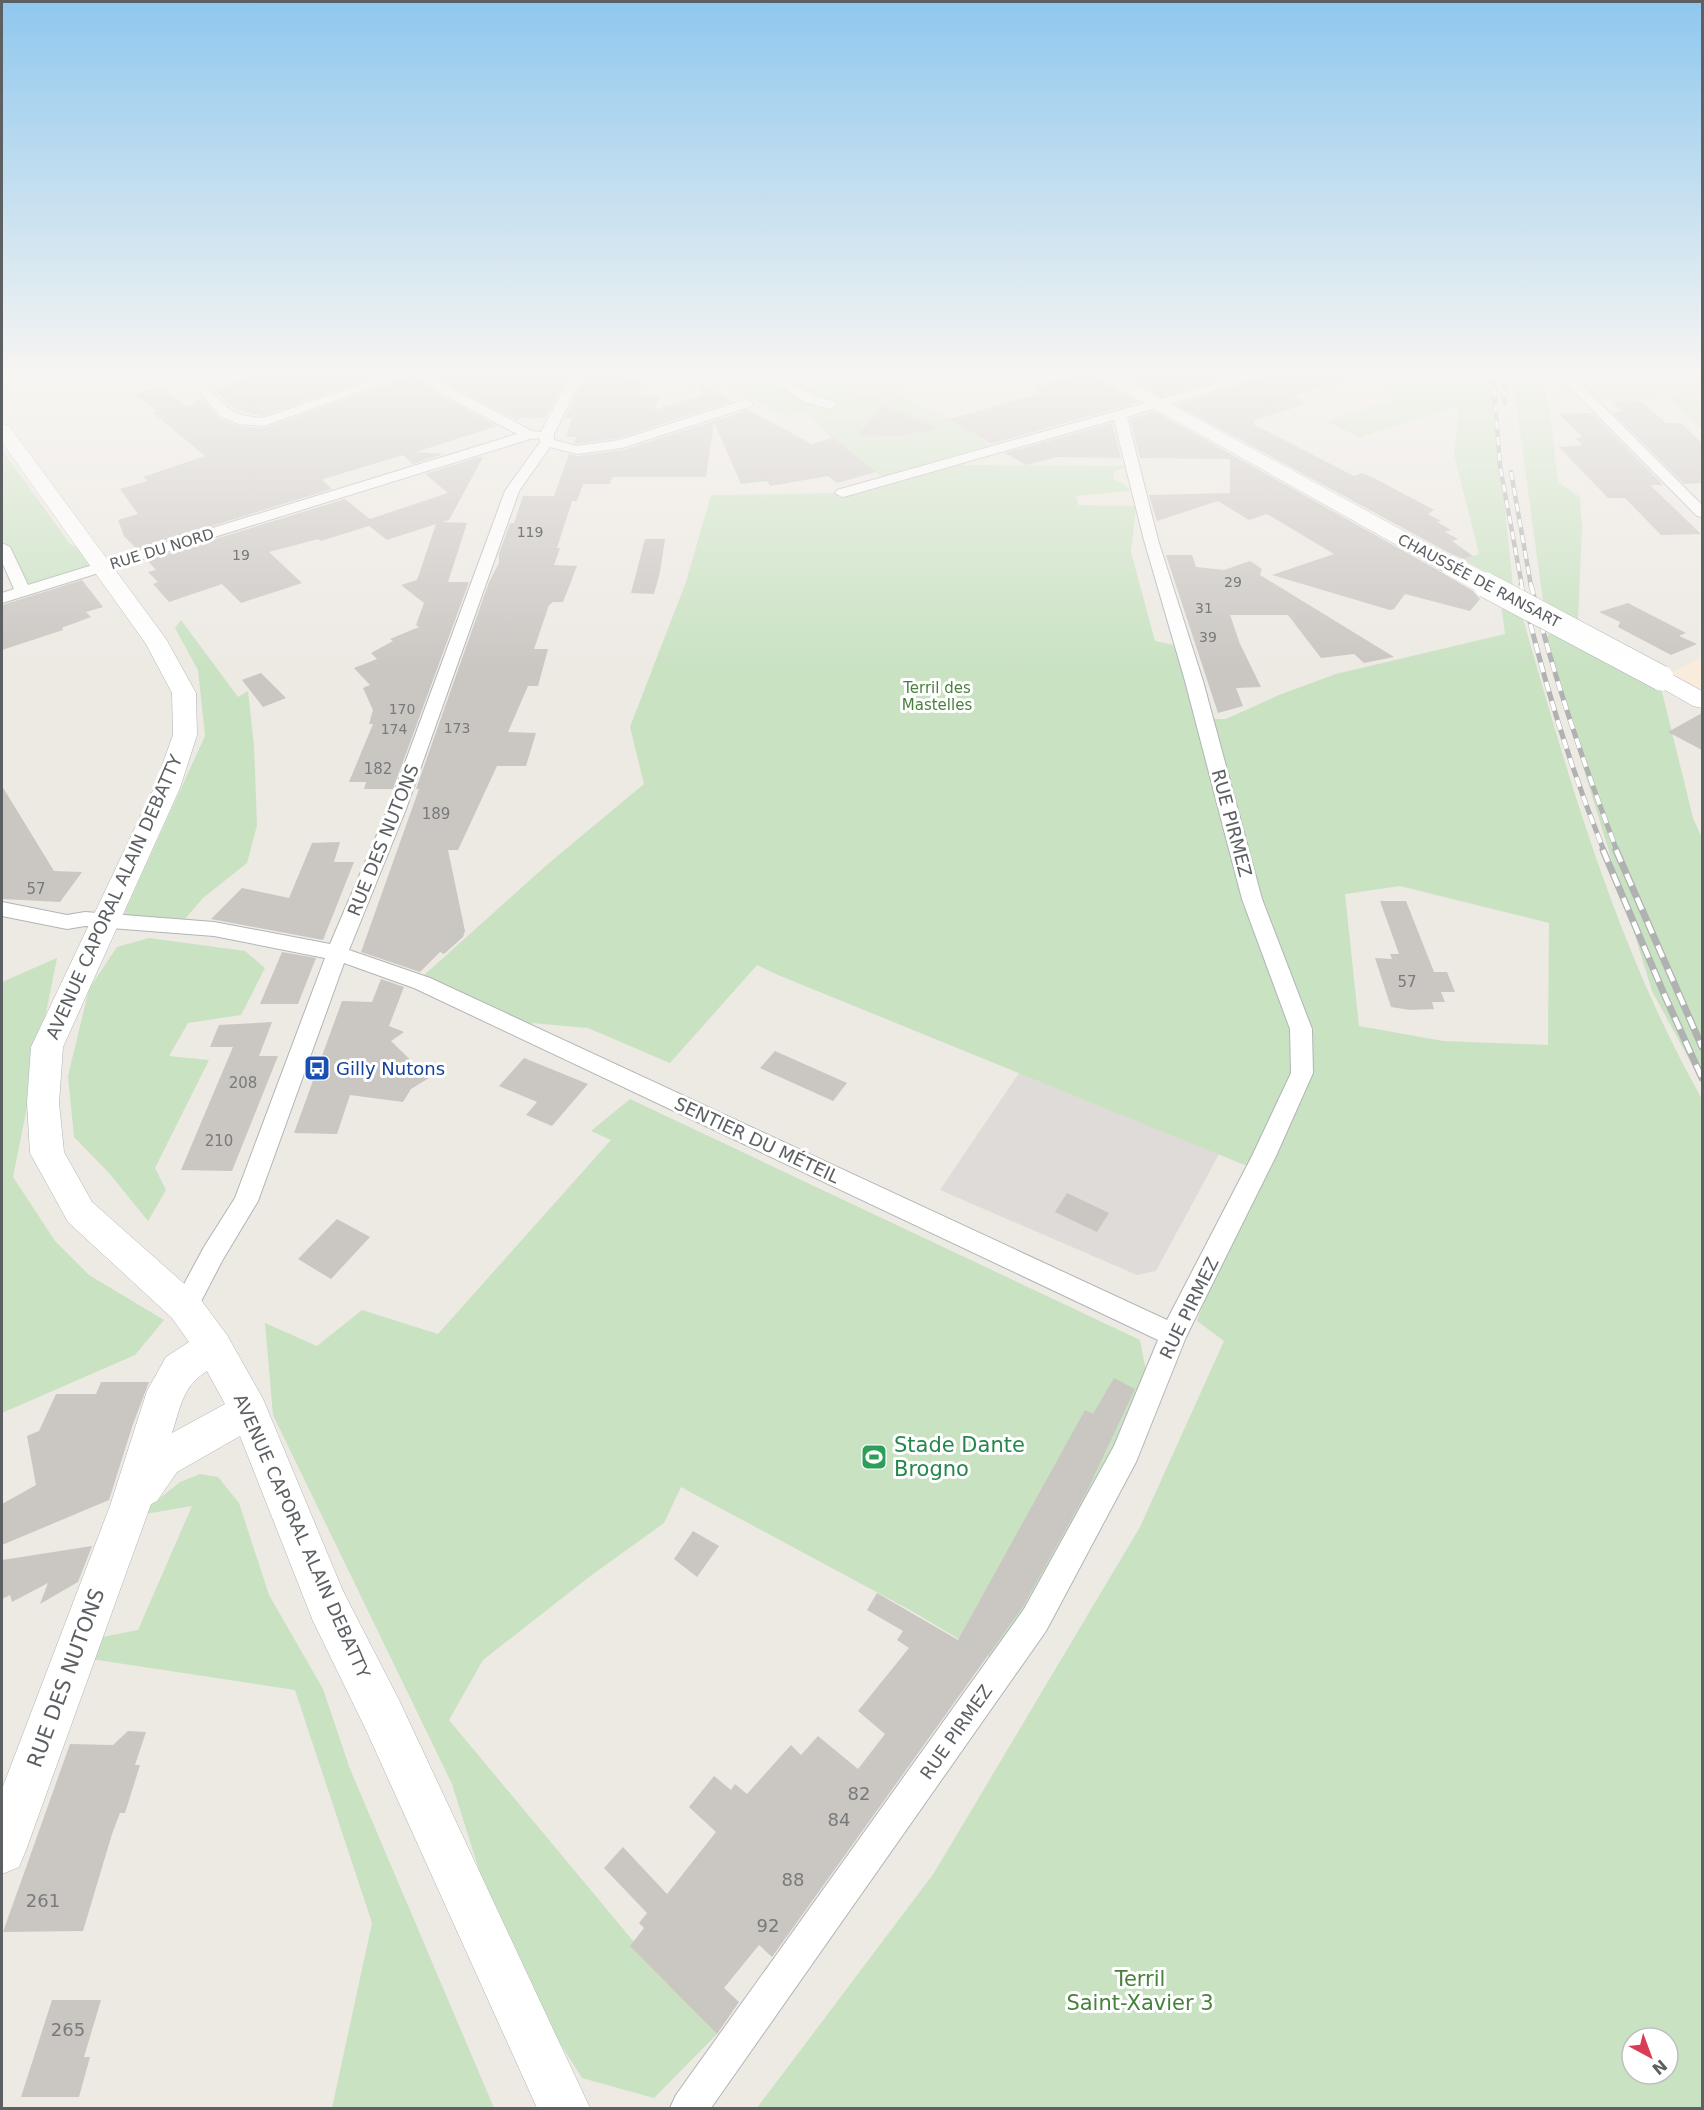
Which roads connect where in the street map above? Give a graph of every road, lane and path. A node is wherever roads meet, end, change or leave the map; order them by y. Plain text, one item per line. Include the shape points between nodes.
1 (33, 471) edge
2 (425, 471) edge
3 (522, 471) edge
4 (917, 471) edge
5 (1134, 471) edge
6 (1279, 471) edge
7 (1660, 471) edge
8 (842, 493) dead end
9 (1702, 513) edge
10 (2, 547) edge
11 (104, 567) junction
12 (23, 592) junction
13 (2, 598) edge
14 (1702, 701) edge
15 (2, 909) edge
16 (105, 921) junction
17 (338, 953) junction
18 (185, 1307) junction
19 (1173, 1335) junction
20 (214, 1347) junction
21 (249, 1411) junction
22 (130, 1506) junction
23 (2, 1850) edge
24 (564, 2109) edge
25 (689, 2109) edge

1 - 11 main road, AVENUE CAPORAL ALAIN DEBATTY
2 - 11 street, RUE DU NORD
3 - 17 street, RUE DES NUTONS via 512,491 397,809
4 - 8 street
5 - 19 street, RUE PIRMEZ via 1252,899 1301,1029 1302,1073
6 - 14 main road, CHAUSSÉE DE RANSART, bridge
7 - 9 street
10 - 12 street
11 - 12 street, RUE DU NORD
11 - 16 main road, AVENUE CAPORAL ALAIN DEBATTY via 158,644 184,693 185,735 167,788
12 - 13 street, RUE DU NORD
15 - 16 street, SENTIER DU MÉTEIL via 67,922
16 - 17 street, SENTIER DU MÉTEIL via 214,929
16 - 18 main road, AVENUE CAPORAL ALAIN DEBATTY via 47,1047 43,1103 47,1154 80,1212
17 - 18 street, RUE DES NUTONS via 246,1201
17 - 19 street, SENTIER DU MÉTEIL via 422,983
18 - 20 main road, AVENUE CAPORAL ALAIN DEBATTY
19 - 25 street, RUE PIRMEZ via 1126,1453 1035,1620
20 - 21 main road, AVENUE CAPORAL ALAIN DEBATTY
20 - 22 main road, RUE DES NUTONS via 179,1369 166,1391
21 - 22 main road, RUE DES NUTONS via 163,1459
21 - 24 main road, AVENUE CAPORAL ALAIN DEBATTY via 328,1606 383,1716
22 - 23 main road, RUE DES NUTONS

